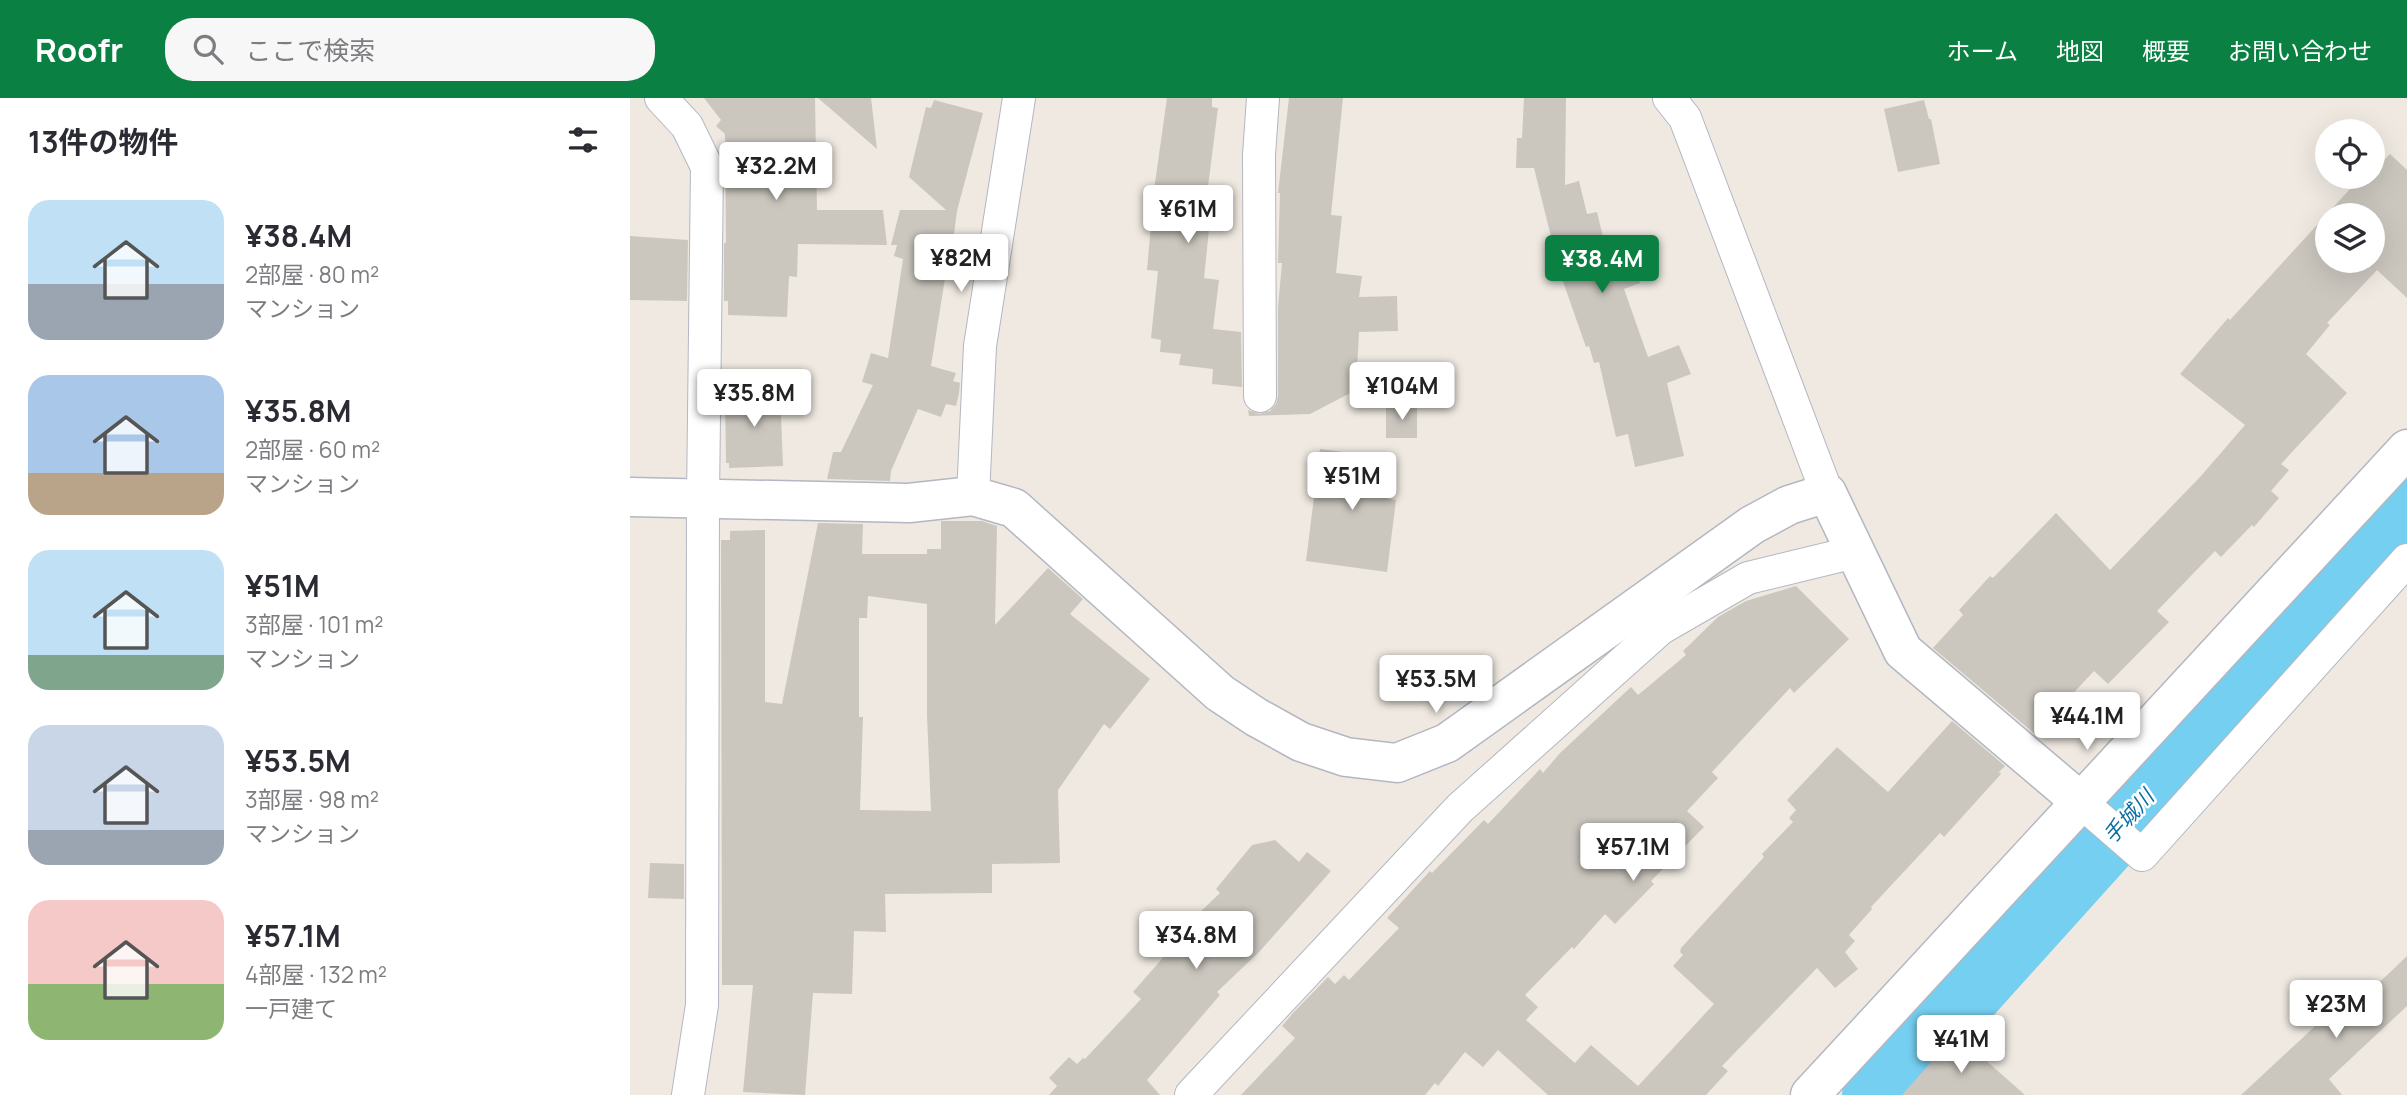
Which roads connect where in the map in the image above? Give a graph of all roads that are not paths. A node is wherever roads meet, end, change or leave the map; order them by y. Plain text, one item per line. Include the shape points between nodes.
1 (661, 98) edge
2 (1019, 98) edge
3 (1263, 98) edge
4 (1669, 98) edge
5 (1260, 396) dead end
6 (2407, 449) edge
7 (1827, 493) junction
8 (973, 496) junction
9 (630, 497) edge
10 (703, 498) junction
11 (1855, 552) junction
12 (2407, 560) edge
13 (2081, 802) junction
14 (688, 1095) edge
15 (1191, 1095) edge
16 (1810, 1095) edge

1 - 10 street via 687,126 708,167
2 - 8 street via 980,346
3 - 5 street
4 - 7 street via 1685,118
6 - 13 street
7 - 8 street via 1752,525 1447,743 1397,763 1324,750 1256,717 1220,693 1014,509
7 - 11 street
8 - 10 street via 909,503
9 - 10 street
10 - 14 street via 702,1005
11 - 13 street via 1903,652
11 - 15 street via 1748,578 1660,629 1460,808
12 - 13 street via 2142,855
13 - 16 street

